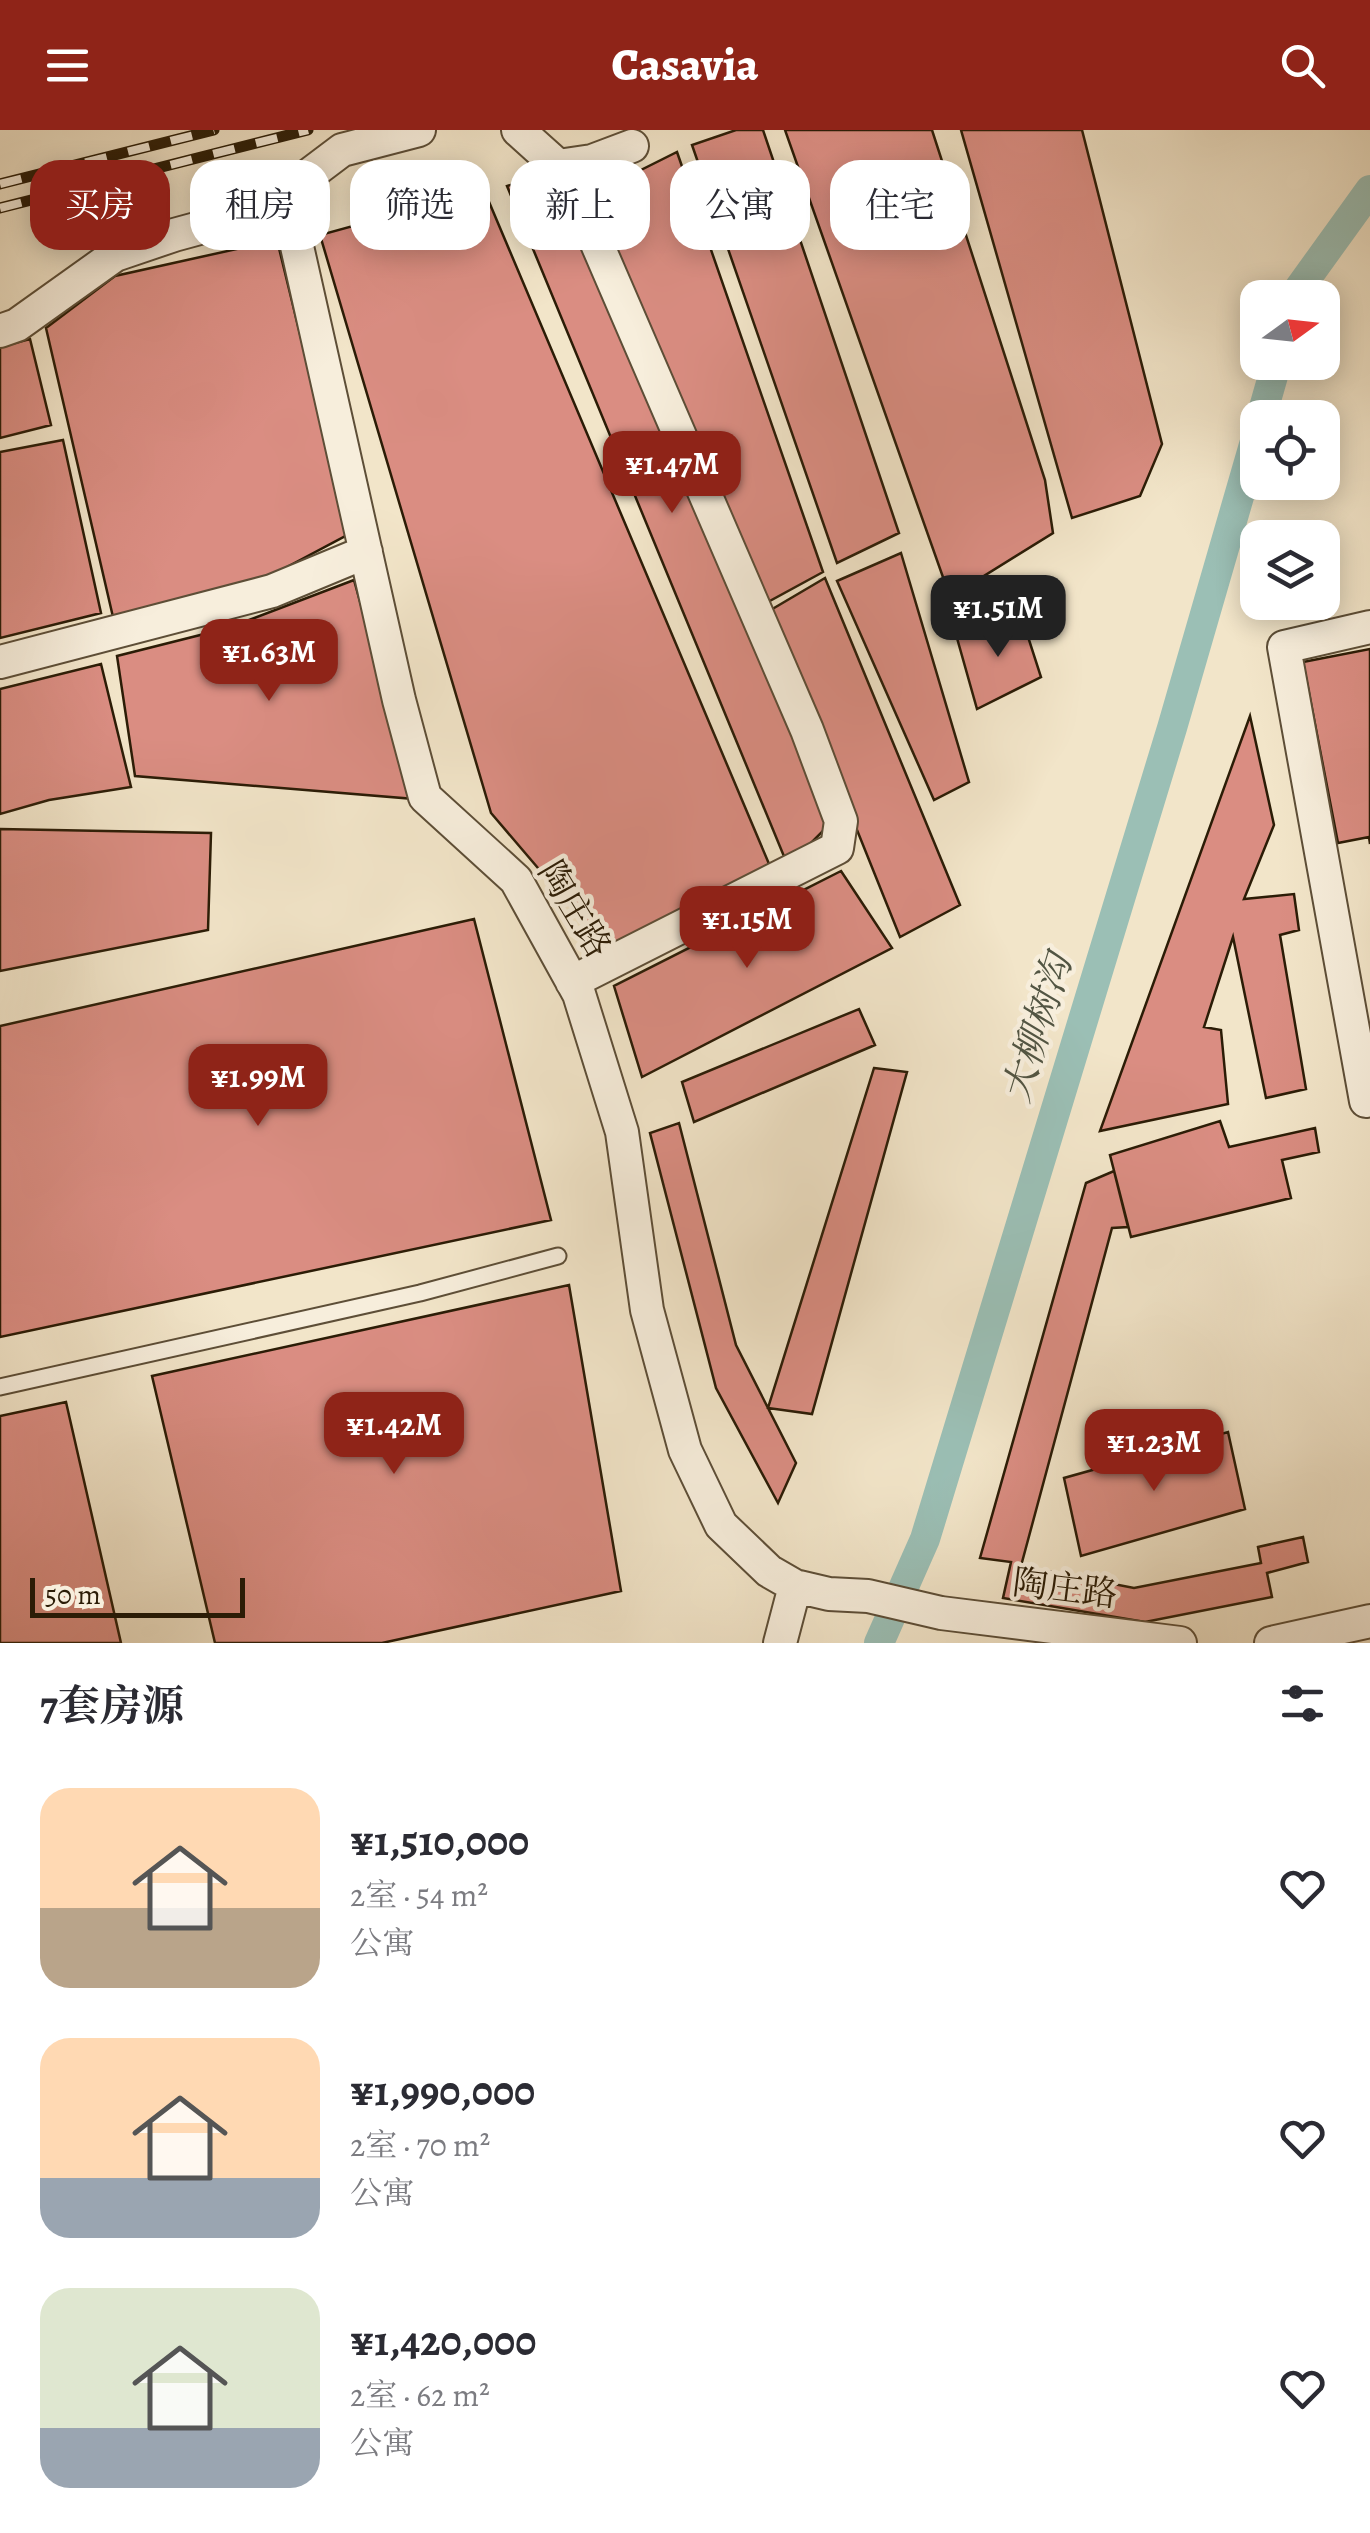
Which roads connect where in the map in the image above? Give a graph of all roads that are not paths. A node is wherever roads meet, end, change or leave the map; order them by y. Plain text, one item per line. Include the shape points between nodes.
1 (418, 130) edge
2 (518, 130) edge
3 (632, 146) dead end
4 (330, 160) edge
5 (551, 160) edge
6 (597, 160) edge
7 (190, 229) edge
8 (298, 250) edge
9 (600, 250) edge
10 (0, 331) edge
11 (366, 552) junction
12 (1366, 620) edge
13 (0, 662) edge
14 (572, 982) junction
15 (1370, 1100) edge
16 (558, 1256) dead end
17 (0, 1386) edge
18 (796, 1586) junction
19 (1370, 1621) edge
20 (780, 1643) edge
21 (1180, 1643) edge
22 (1271, 1643) edge

1 - 4 street via 342,150
2 - 5 street
3 - 6 street
7 - 10 street via 115,255
8 - 11 street, 陶庄路
9 - 14 street via 842,821 837,848
11 - 13 street via 272,591
11 - 14 street, 陶庄路 via 425,797 516,880
12 - 15 street via 1284,647
14 - 18 street, 陶庄路 via 622,1132 647,1310 685,1450 721,1525 769,1571
16 - 17 lane
18 - 20 street
18 - 21 street, 陶庄路 via 941,1613
19 - 22 street

